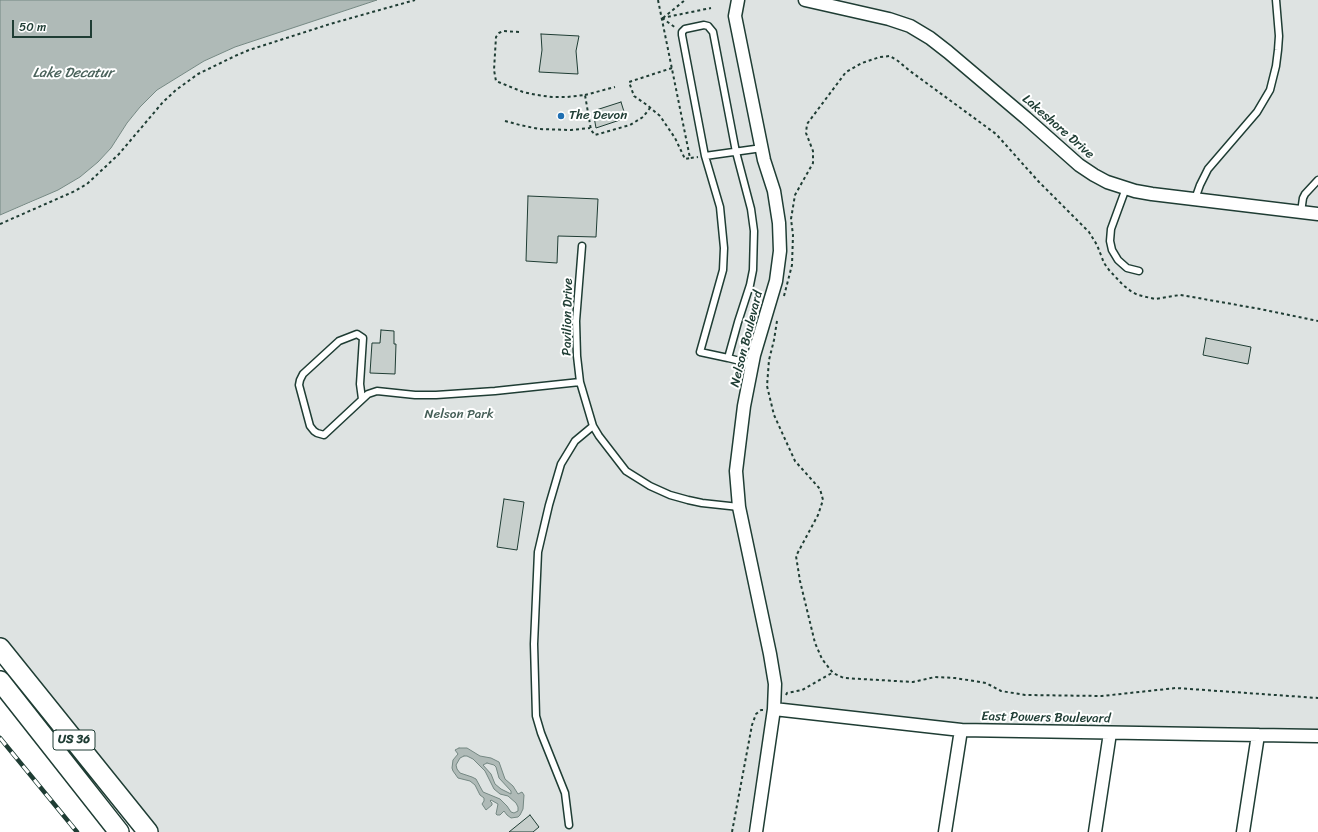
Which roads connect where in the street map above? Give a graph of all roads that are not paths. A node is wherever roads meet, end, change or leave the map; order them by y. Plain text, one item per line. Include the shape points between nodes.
1 (738, 0) edge
2 (805, 0) edge
3 (1276, 0) edge
4 (762, 148) junction
5 (736, 152) junction
6 (705, 156) junction
7 (1318, 180) edge
8 (1126, 188) junction
9 (1195, 199) junction
10 (1301, 212) junction
11 (1318, 214) edge
12 (582, 246) dead end
13 (1139, 271) dead end
14 (728, 358) junction
15 (752, 364) junction
16 (580, 382) junction
17 (362, 399) junction
18 (593, 426) junction
19 (739, 507) junction
20 (0, 648) edge
21 (0, 681) edge
22 (774, 709) junction
23 (961, 730) junction
24 (1110, 733) junction
25 (1258, 735) junction
26 (1318, 736) edge
27 (569, 825) dead end
28 (119, 832) edge
29 (148, 832) edge
30 (756, 832) edge
31 (945, 832) edge
32 (1095, 832) edge
33 (1243, 832) edge

1 - 4 street, Nelson Boulevard via 735,16
2 - 8 street, Lakeshore Drive via 910,26 960,61 1079,165 1107,182
3 - 9 lane via 1279,36 1270,90 1257,112 1208,169
4 - 5 lane
4 - 15 street, Nelson Boulevard via 774,191 780,251 776,282
5 - 6 lane
5 - 6 lane via 713,32 704,25 685,29 682,38
5 - 14 lane via 751,209 754,253 750,284
6 - 14 lane via 720,207 724,248 723,270 700,352
7 - 10 lane via 1305,194
8 - 9 street, Lakeshore Drive
8 - 13 lane via 1110,241 1118,260 1127,268
9 - 10 street, Lakeshore Drive
10 - 11 street, Lakeshore Drive
12 - 16 lane, Pavilion Drive via 576,335
14 - 15 lane
15 - 19 street, Nelson Boulevard via 736,471
16 - 17 lane via 436,395 377,392
16 - 18 lane, Pavilion Drive
17 - 17 lane via 360,384 363,338 357,334 339,341 303,374 299,385 310,426 314,431 324,435
18 - 19 lane, Pavilion Drive via 626,471 640,480 670,495 688,500
18 - 27 lane via 575,441 561,464 548,505 538,552 534,644 536,716 565,793
19 - 22 street, Nelson Boulevard via 773,670
20 - 29 main road, US 36
21 - 28 main road, US 36
22 - 23 street, East Powers Boulevard
22 - 30 street, Nelson Boulevard
23 - 24 street, East Powers Boulevard
23 - 31 street
24 - 25 street, East Powers Boulevard
24 - 32 street
25 - 26 street, East Powers Boulevard
25 - 33 street

